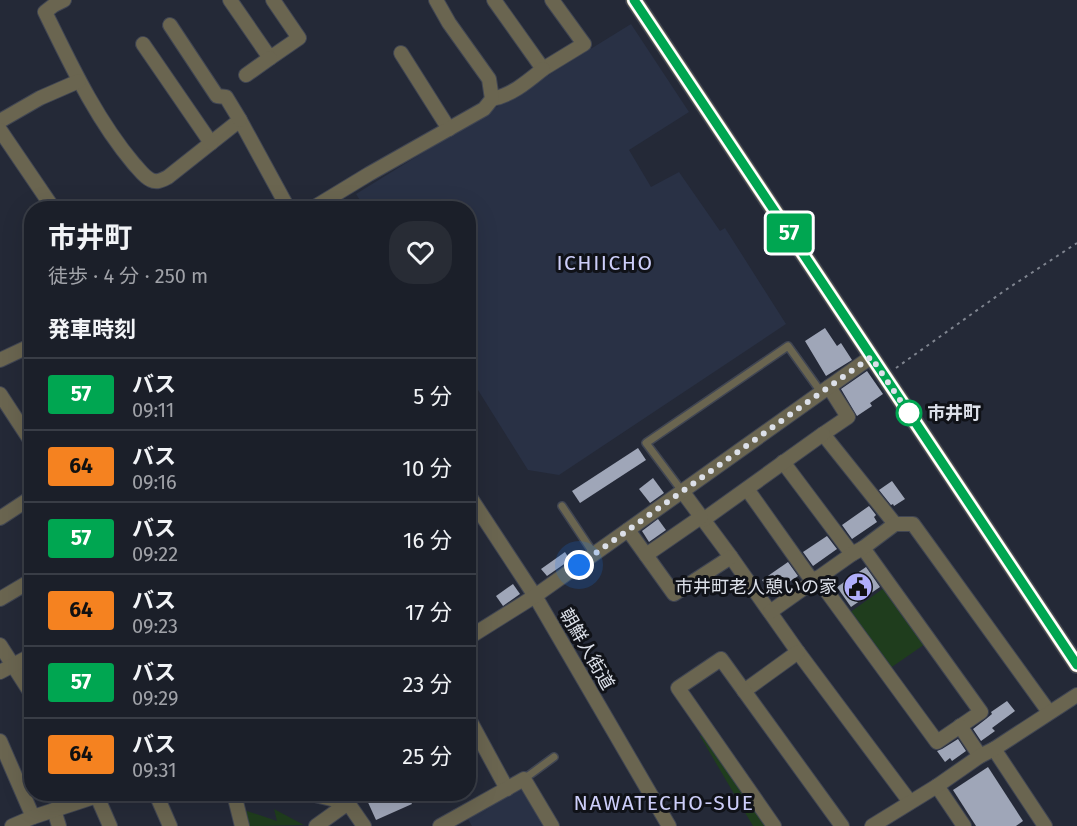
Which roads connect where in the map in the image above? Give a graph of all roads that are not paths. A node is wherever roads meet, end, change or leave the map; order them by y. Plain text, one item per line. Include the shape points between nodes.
1 (64, 0) edge
2 (230, 0) edge
3 (273, 0) edge
4 (436, 0) edge
5 (494, 0) edge
6 (552, 0) edge
7 (634, 0) edge
8 (170, 25) dead end
9 (143, 44) dead end
10 (401, 53) dead end
11 (270, 58) junction
12 (543, 69) junction
13 (246, 75) dead end
14 (79, 81) junction
15 (492, 99) junction
16 (240, 120) junction
17 (0, 121) edge
18 (449, 129) junction
19 (0, 130) edge
20 (211, 143) junction
21 (48, 201) edge
22 (284, 201) edge
23 (325, 201) edge
24 (24, 349) edge
25 (871, 357) junction
26 (0, 360) edge
27 (825, 389) junction
28 (0, 394) edge
29 (24, 431) edge
30 (823, 434) junction
31 (783, 462) junction
32 (747, 489) junction
33 (682, 491) junction
34 (24, 502) edge
35 (476, 506) edge
36 (562, 506) dead end
37 (0, 518) edge
38 (702, 518) junction
39 (895, 524) junction
40 (628, 530) junction
41 (858, 551) junction
42 (594, 554) junction
43 (646, 555) junction
44 (731, 556) junction
45 (815, 580) junction
46 (24, 585) edge
47 (535, 596) junction
48 (0, 599) edge
49 (770, 612) junction
50 (476, 633) edge
51 (0, 645) edge
52 (798, 652) junction
53 (24, 659) edge
54 (1077, 665) edge
55 (6, 669) edge
56 (24, 687) edge
57 (744, 691) junction
58 (1077, 694) edge
59 (1049, 712) junction
60 (960, 726) junction
61 (476, 732) edge
62 (0, 741) edge
63 (994, 749) junction
64 (980, 756) junction
65 (554, 757) dead end
66 (524, 779) junction
67 (937, 786) junction
68 (507, 789) junction
69 (24, 796) edge
70 (26, 801) edge
71 (79, 801) edge
72 (101, 801) edge
73 (159, 801) edge
74 (236, 801) edge
75 (343, 801) edge
76 (348, 801) edge
77 (910, 802) junction
78 (54, 810) junction
79 (33, 817) junction
80 (12, 826) edge
81 (59, 826) edge
82 (110, 826) edge
83 (170, 826) edge
84 (242, 826) edge
85 (316, 826) edge
86 (364, 826) edge
87 (440, 826) edge
88 (552, 826) edge
89 (669, 826) edge
90 (774, 826) edge
91 (842, 826) edge
92 (872, 826) edge
93 (964, 826) edge
94 (1045, 826) edge

1 - 14 street via 45,12
2 - 11 street
3 - 11 street via 299,38
4 - 15 street via 489,79
5 - 12 street
6 - 12 street via 584,44
7 - 25 main road
8 - 16 street via 217,96 226,97
9 - 20 street
10 - 18 street
11 - 13 street
12 - 15 street via 504,97
14 - 17 street
14 - 20 street via 122,149 152,181 168,177
15 - 18 street via 484,109
16 - 20 street
16 - 22 street
18 - 23 street
19 - 21 street
24 - 26 street
25 - 27 street
25 - 54 main road
27 - 30 street via 848,417
27 - 33 street
27 - 33 lane via 788,346 646,443
28 - 29 street
30 - 31 street
30 - 39 street
31 - 32 street
31 - 41 street
32 - 38 street
32 - 45 street
33 - 38 street
33 - 40 street
34 - 37 street
35 - 47 street, 朝鮮人街道
36 - 42 lane
38 - 43 street
38 - 44 street
39 - 41 street
39 - 59 street via 913,524
40 - 42 street
40 - 43 street
41 - 45 street
41 - 60 street via 981,712
42 - 47 street
43 - 44 street via 674,594
44 - 49 street
45 - 49 street
45 - 60 street via 937,742
46 - 48 street
47 - 50 street
47 - 89 street, 朝鮮人街道
49 - 52 street
51 - 55 street
52 - 57 street
52 - 77 street
53 - 55 street
55 - 56 street
57 - 90 street via 721,659 678,688
57 - 91 street
58 - 59 street
59 - 63 street
60 - 64 street
61 - 68 street
62 - 69 street
63 - 64 street
63 - 94 street
64 - 67 street
65 - 66 lane
66 - 68 street
66 - 88 street
67 - 77 street
67 - 93 street
68 - 87 street
70 - 79 street
71 - 78 street
72 - 82 street
73 - 83 street
74 - 84 street
75 - 85 street
76 - 86 street
77 - 92 street
78 - 79 street
78 - 81 street
79 - 80 street

